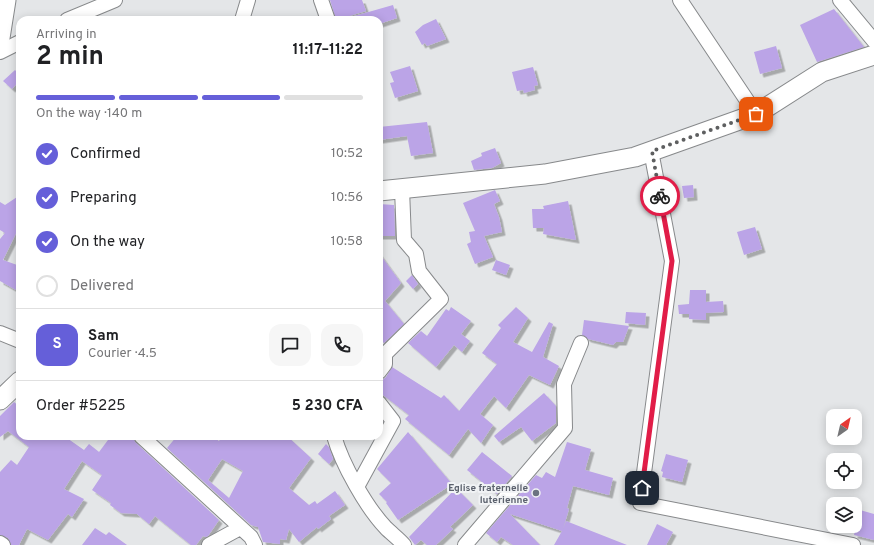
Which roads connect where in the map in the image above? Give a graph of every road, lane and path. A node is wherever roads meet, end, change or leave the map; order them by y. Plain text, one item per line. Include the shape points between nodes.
1 (6, 0) edge
2 (114, 0) edge
3 (248, 0) edge
4 (321, 0) edge
5 (680, 0) edge
6 (840, 0) edge
7 (76, 16) edge
8 (243, 16) edge
9 (327, 16) edge
10 (0, 38) edge
11 (874, 41) edge
12 (16, 44) edge
13 (0, 52) edge
14 (874, 56) edge
15 (756, 114) junction
16 (652, 151) junction
17 (402, 189) junction
18 (383, 191) edge
19 (0, 333) edge
20 (16, 339) edge
21 (581, 343) dead end
22 (383, 367) edge
23 (16, 385) edge
24 (0, 400) edge
25 (383, 408) edge
26 (383, 439) edge
27 (145, 440) edge
28 (335, 440) edge
29 (383, 440) edge
30 (357, 487) junction
31 (240, 528) junction
32 (0, 543) edge
33 (3, 545) edge
34 (209, 545) edge
35 (255, 545) edge
36 (404, 545) edge
37 (465, 545) edge
38 (852, 545) edge

1 - 10 street
2 - 7 street
3 - 8 street
4 - 9 street
5 - 15 street
6 - 11 street
12 - 13 street
14 - 15 street via 822,72
15 - 16 street
16 - 17 street via 635,157 545,174
16 - 38 street via 672,261 640,503
17 - 18 street
17 - 22 street via 404,240 416,254 419,271 442,299 385,354
19 - 20 street
21 - 37 street via 564,384 565,428
23 - 24 street
25 - 26 street via 393,421
27 - 31 street
28 - 30 street
29 - 30 street
30 - 36 street via 386,528
31 - 34 street
31 - 35 street via 251,537
32 - 33 street

